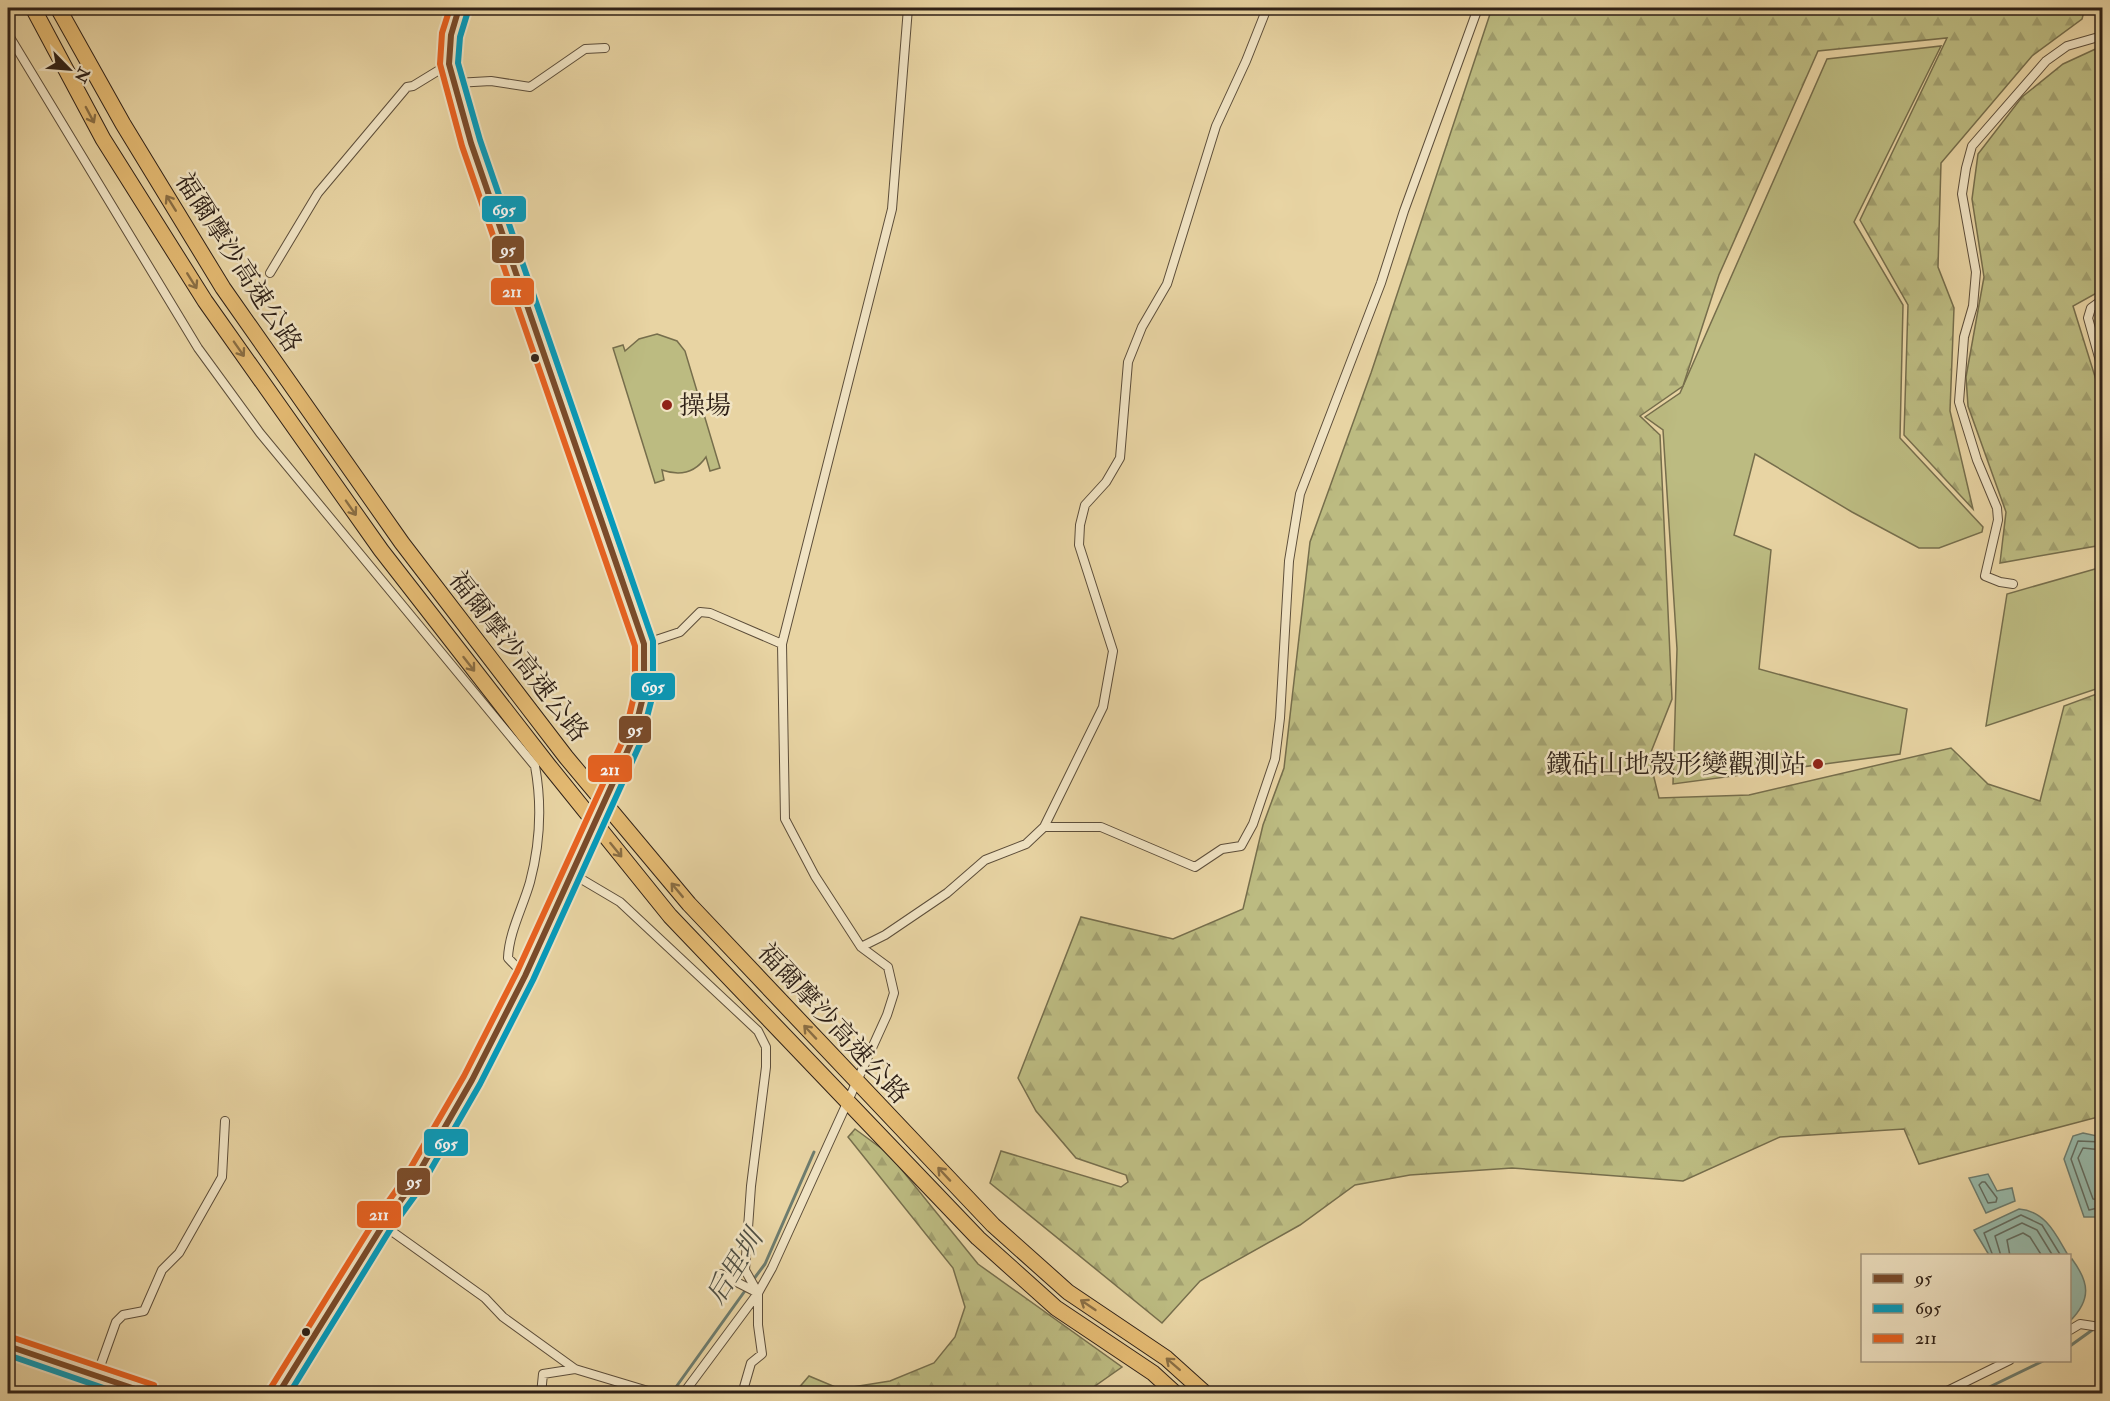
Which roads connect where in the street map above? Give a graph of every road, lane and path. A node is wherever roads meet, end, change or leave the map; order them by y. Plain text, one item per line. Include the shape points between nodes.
1 (33, 8) edge
2 (58, 8) edge
3 (459, 8) edge
4 (908, 8) edge
5 (1267, 8) edge
6 (1478, 8) edge
7 (8, 34) edge
8 (2103, 36) edge
9 (605, 48) dead end
10 (449, 64) junction
11 (456, 83) junction
12 (270, 273) dead end
13 (2103, 300) edge
14 (2103, 368) edge
15 (2013, 584) dead end
16 (644, 644) junction
17 (782, 644) junction
18 (1044, 827) junction
19 (571, 873) junction
20 (861, 948) junction
21 (525, 976) junction
22 (225, 1121) dead end
23 (383, 1225) junction
24 (721, 1274) dead end
25 (758, 1293) junction
26 (2071, 1329) edge
27 (2103, 1330) edge
28 (8, 1346) edge
29 (2006, 1362) edge
30 (575, 1369) junction
31 (98, 1375) junction
32 (151, 1394) edge
33 (278, 1394) edge
34 (541, 1394) edge
35 (658, 1394) edge
36 (682, 1394) edge
37 (742, 1394) edge
38 (1176, 1394) edge
39 (1206, 1394) edge
40 (1941, 1394) edge

1 -> 38 highway, 福爾摩沙高速公路 via 103,139 205,301 381,550 663,908 978,1238 1056,1308 1153,1373
39 -> 2 highway, 福爾摩沙高速公路 via 1166,1358 1068,1292 993,1226 689,904 574,766 402,543 223,288
3 - 10 street via 451,35
4 - 17 street via 892,209
5 - 18 street via 1216,126 1167,284 1142,327 1128,363 1120,458 1106,482 1085,505 1079,545 1111,639 1111,670 1102,706
6 - 18 street via 1381,283 1300,495 1288,561 1275,759 1241,846 1222,849 1195,867 1101,827
7 - 21 street via 198,348 260,433 535,766 539,788 538,840 530,883 508,945 508,958
8 - 15 street via 2067,46 2046,61 1972,146 1966,168 1962,194 1976,272 1973,306 1963,345 1959,402 1997,508 1998,520 1985,576
9 - 11 street via 585,49 531,87 491,81
10 - 11 street
10 - 12 street via 406,87 318,193
11 - 16 street via 471,143
13 - 14 street via 2091,308 2088,318
16 - 17 street via 680,632 700,612
16 - 19 street, bridge via 647,687 643,714
17 - 20 street via 785,819 815,876
18 - 20 street via 1026,844 985,860 947,892
19 - 21 street
19 - 25 street via 620,902 758,1031 766,1047 745,1270
20 - 25 street via 888,967 894,993 832,1140
21 - 23 street via 472,1080 411,1186
22 - 31 street via 222,1177 179,1253 162,1270 144,1311 123,1315 116,1322
23 - 30 street
23 - 33 street
24 - 25 street
25 - 36 street
25 - 37 street via 762,1354 751,1363
26 - 27 street via 2080,1324
28 - 31 street
29 - 40 street
30 - 34 street via 543,1374
30 - 35 street
31 - 32 street

